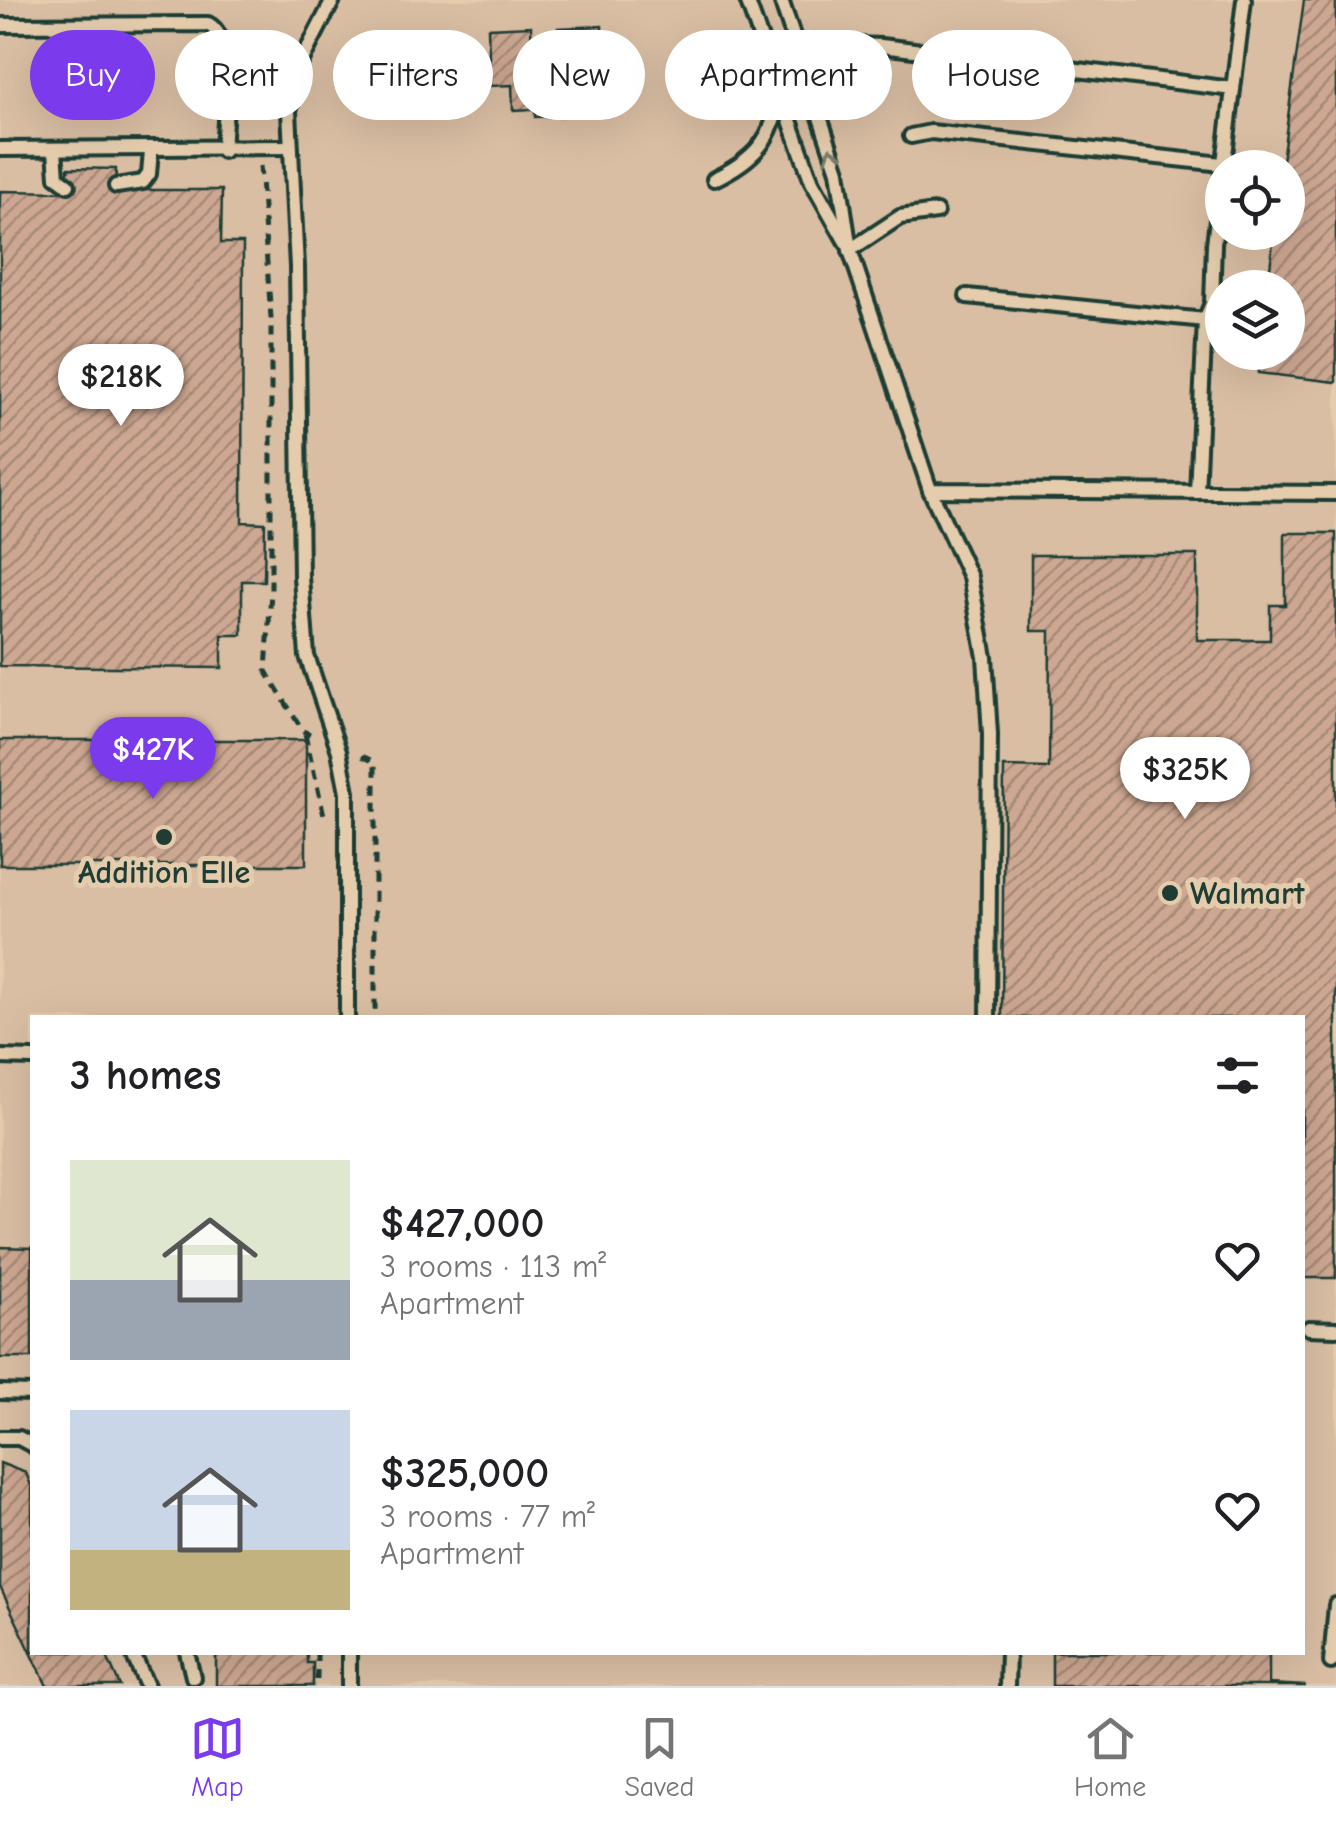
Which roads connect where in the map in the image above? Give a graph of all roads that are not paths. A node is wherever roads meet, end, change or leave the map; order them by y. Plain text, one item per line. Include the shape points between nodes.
1 (332, 0) edge
2 (745, 0) edge
3 (781, 0) edge
4 (1244, 0) edge
5 (0, 25) edge
6 (757, 30) edge
7 (791, 30) edge
8 (892, 47) edge
9 (1233, 88) junction
10 (776, 120) edge
11 (790, 120) edge
12 (821, 120) edge
13 (911, 136) dead end
14 (290, 148) junction
15 (0, 150) edge
16 (55, 150) junction
17 (1224, 150) edge
18 (152, 151) junction
19 (223, 151) junction
20 (1205, 162) edge
21 (714, 179) dead end
22 (68, 186) dead end
23 (116, 186) dead end
24 (936, 212) dead end
25 (850, 250) junction
26 (967, 296) dead end
27 (1205, 320) joint
28 (930, 490) junction
29 (1197, 492) junction
30 (1336, 493) edge
31 (348, 1015) edge
32 (988, 1015) edge
33 (0, 1057) edge
34 (30, 1058) edge
35 (1309, 1328) dead end
36 (1336, 1329) edge
37 (0, 1392) edge
38 (30, 1393) edge
39 (0, 1438) edge
40 (30, 1445) edge
41 (1336, 1605) edge
42 (133, 1655) edge
43 (189, 1655) edge
44 (348, 1655) edge
45 (1008, 1655) edge
46 (1331, 1662) dead end
47 (193, 1676) dead end
48 (147, 1686) edge
49 (349, 1686) edge
50 (1007, 1686) edge

1 - 14 lane via 292,89
2 - 6 lane
3 - 7 lane
4 - 9 lane
5 - 19 lane via 217,28 226,46
8 - 9 lane
9 - 17 lane
10 - 21 lane via 744,165
11 - 25 lane via 812,182
25 -> 12 lane via 838,171
13 - 20 lane via 930,132
14 - 19 lane
14 - 31 lane via 306,656 340,750 347,792
15 - 16 lane
16 - 18 lane
16 - 22 lane via 57,177
18 - 19 lane
18 - 23 lane via 143,182
24 - 25 lane via 900,217
25 - 28 lane
26 - 27 lane
27 - 29 lane
28 - 29 lane
28 - 32 lane via 970,577 986,657
29 - 30 lane
33 - 34 lane
35 - 36 lane
37 - 38 lane
39 - 40 lane
41 - 46 lane
42 - 48 lane
43 - 47 lane
44 - 49 lane
45 - 50 lane

